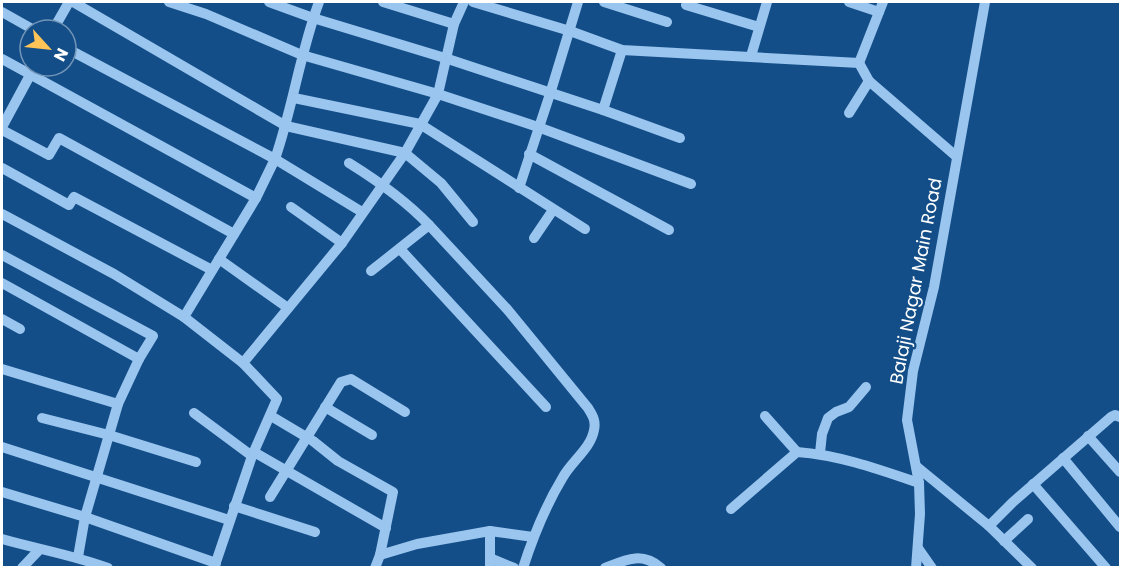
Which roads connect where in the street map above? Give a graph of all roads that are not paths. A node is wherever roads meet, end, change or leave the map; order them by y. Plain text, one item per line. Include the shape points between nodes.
1 (71, 2) edge
2 (169, 2) edge
3 (268, 2) edge
4 (319, 2) edge
5 (383, 2) edge
6 (464, 2) edge
7 (473, 2) edge
8 (578, 2) edge
9 (604, 2) edge
10 (767, 2) edge
11 (849, 2) edge
12 (985, 2) edge
13 (686, 5) dead end
14 (881, 7) edge
15 (2, 12) edge
16 (61, 18) edge
17 (313, 18) junction
18 (18, 21) edge
19 (667, 22) dead end
20 (454, 24) junction
21 (759, 27) junction
22 (570, 31) junction
23 (622, 50) junction
24 (78, 54) edge
25 (302, 55) junction
26 (751, 56) junction
27 (445, 58) junction
28 (2, 59) edge
29 (859, 63) junction
30 (18, 65) edge
31 (28, 78) edge
32 (44, 78) edge
33 (869, 81) junction
34 (438, 94) junction
35 (550, 94) junction
36 (294, 98) junction
37 (603, 110) junction
38 (849, 113) dead end
39 (420, 124) junction
40 (286, 126) junction
41 (538, 127) junction
42 (2, 128) edge
43 (680, 138) dead end
44 (405, 153) junction
45 (529, 154) junction
46 (957, 157) junction
47 (276, 159) junction
48 (349, 163) dead end
49 (2, 168) edge
50 (382, 184) junction
51 (691, 184) dead end
52 (519, 188) junction
53 (256, 198) junction
54 (291, 207) dead end
55 (553, 210) junction
56 (362, 212) junction
57 (2, 214) edge
58 (473, 222) dead end
59 (429, 225) junction
60 (585, 229) dead end
61 (669, 230) dead end
62 (234, 234) junction
63 (534, 238) dead end
64 (342, 243) junction
65 (400, 249) junction
66 (2, 255) edge
67 (219, 259) junction
68 (212, 270) junction
69 (371, 271) dead end
70 (2, 282) edge
71 (288, 308) junction
72 (184, 317) junction
73 (2, 319) edge
74 (20, 329) dead end
75 (139, 358) junction
76 (243, 363) junction
77 (2, 369) edge
78 (866, 387) dead end
79 (118, 404) junction
80 (325, 407) junction
81 (546, 407) dead end
82 (194, 412) dead end
83 (405, 412) dead end
84 (271, 416) junction
85 (765, 416) dead end
86 (1120, 417) edge
87 (42, 418) dead end
88 (109, 435) junction
89 (372, 435) dead end
90 (1088, 436) junction
91 (307, 437) junction
92 (2, 447) edge
93 (797, 452) junction
94 (820, 453) junction
95 (253, 454) junction
96 (1063, 458) junction
97 (196, 462) dead end
98 (916, 466) junction
99 (287, 470) junction
100 (1120, 472) edge
101 (96, 477) junction
102 (919, 483) junction
103 (1033, 484) junction
104 (2, 492) edge
105 (270, 497) dead end
106 (234, 506) junction
107 (730, 509) dead end
108 (85, 517) junction
109 (1028, 519) dead end
110 (229, 520) junction
111 (988, 526) junction
112 (1120, 527) edge
113 (386, 528) junction
114 (490, 531) junction
115 (315, 532) dead end
116 (533, 537) junction
117 (2, 539) edge
118 (1004, 541) junction
119 (918, 548) junction
120 (39, 550) junction
121 (380, 555) junction
122 (78, 557) junction
123 (491, 563) edge
124 (215, 565) edge
125 (22, 567) edge
126 (108, 567) edge
127 (375, 567) edge
128 (514, 567) edge
129 (523, 567) edge
130 (605, 567) edge
131 (661, 567) edge
132 (916, 567) edge
133 (932, 567) edge
134 (1032, 567) edge
135 (1106, 567) edge

1 - 16 street
1 - 40 street
2 - 25 street
3 - 17 street
4 - 17 street
5 - 20 street
6 - 20 street
7 - 22 street
8 - 22 street
9 - 19 street
10 - 21 street
11 - 14 street
12 - 46 street, Balaji Nagar Main Road
13 - 21 street
14 - 29 street
15 - 18 street
17 - 25 street
17 - 27 street
20 - 27 street
21 - 26 street
22 - 23 street
22 - 35 street
23 - 26 street
23 - 37 street
24 - 47 street
25 - 34 street
25 - 36 street
26 - 29 street
27 - 34 street
27 - 35 street
28 - 30 street
29 - 33 street
31 - 42 street
32 - 53 street
33 - 38 street
33 - 46 street
34 - 39 street
34 - 41 street
35 - 37 street
35 - 41 street
36 - 39 street
36 - 40 street
37 - 43 street
39 - 44 street
39 - 52 street
40 - 44 street
40 - 47 street
41 - 45 street
41 - 51 street
42 - 62 street via 49,155 58,138
44 - 50 street
44 - 58 street via 441,183
45 - 52 street
45 - 61 street
46 - 98 street, Balaji Nagar Main Road via 934,287 913,371 907,420
47 - 53 street
47 - 56 street
48 - 50 street
49 - 68 street via 69,205 74,197
50 - 56 street
50 - 59 street
52 - 55 street
53 - 62 street
54 - 64 street
55 - 60 street
55 - 63 street
56 - 64 street
57 - 72 street
59 - 65 street
59 - 116 street via 507,309 594,419 589,444 562,477
62 - 67 street
64 - 71 street
65 - 69 street
65 - 81 street
66 - 75 street via 153,336
67 - 68 street
67 - 71 street
68 - 72 street
70 - 75 street
71 - 76 street
72 - 76 street
73 - 74 street
75 - 79 street
76 - 84 street via 277,399
77 - 79 street
78 - 94 street via 849,406 828,418
79 - 88 street
80 - 83 street via 341,382 351,379
80 - 89 street
80 - 91 street
82 - 95 street
84 - 91 street
84 - 95 street
85 - 93 street
86 - 90 street via 1110,417
87 - 88 street
88 - 97 street
88 - 101 street
90 - 96 street
90 - 100 street
91 - 99 street
91 - 113 street via 338,461 393,492
92 - 101 street
93 - 94 street
93 - 107 street
94 - 102 street
95 - 99 street
95 - 106 street
96 - 103 street
96 - 112 street
98 - 102 street, Balaji Nagar Main Road
98 - 111 street
99 - 105 street
99 - 113 street
101 - 108 street
101 - 110 street
102 - 119 street, Balaji Nagar Main Road
103 - 111 street
103 - 135 street
104 - 108 street
106 - 110 street
106 - 115 street
108 - 122 street
108 - 124 street
109 - 118 street
110 - 124 street
111 - 118 street
113 - 121 street
114 - 116 street
114 - 121 street
114 - 123 street
116 - 129 street
117 - 120 street
118 - 134 street
119 - 132 street, Balaji Nagar Main Road
119 - 133 street
120 - 122 street
120 - 125 street
121 - 127 street
122 - 126 street
123 - 128 street
130 - 131 street via 635,556

